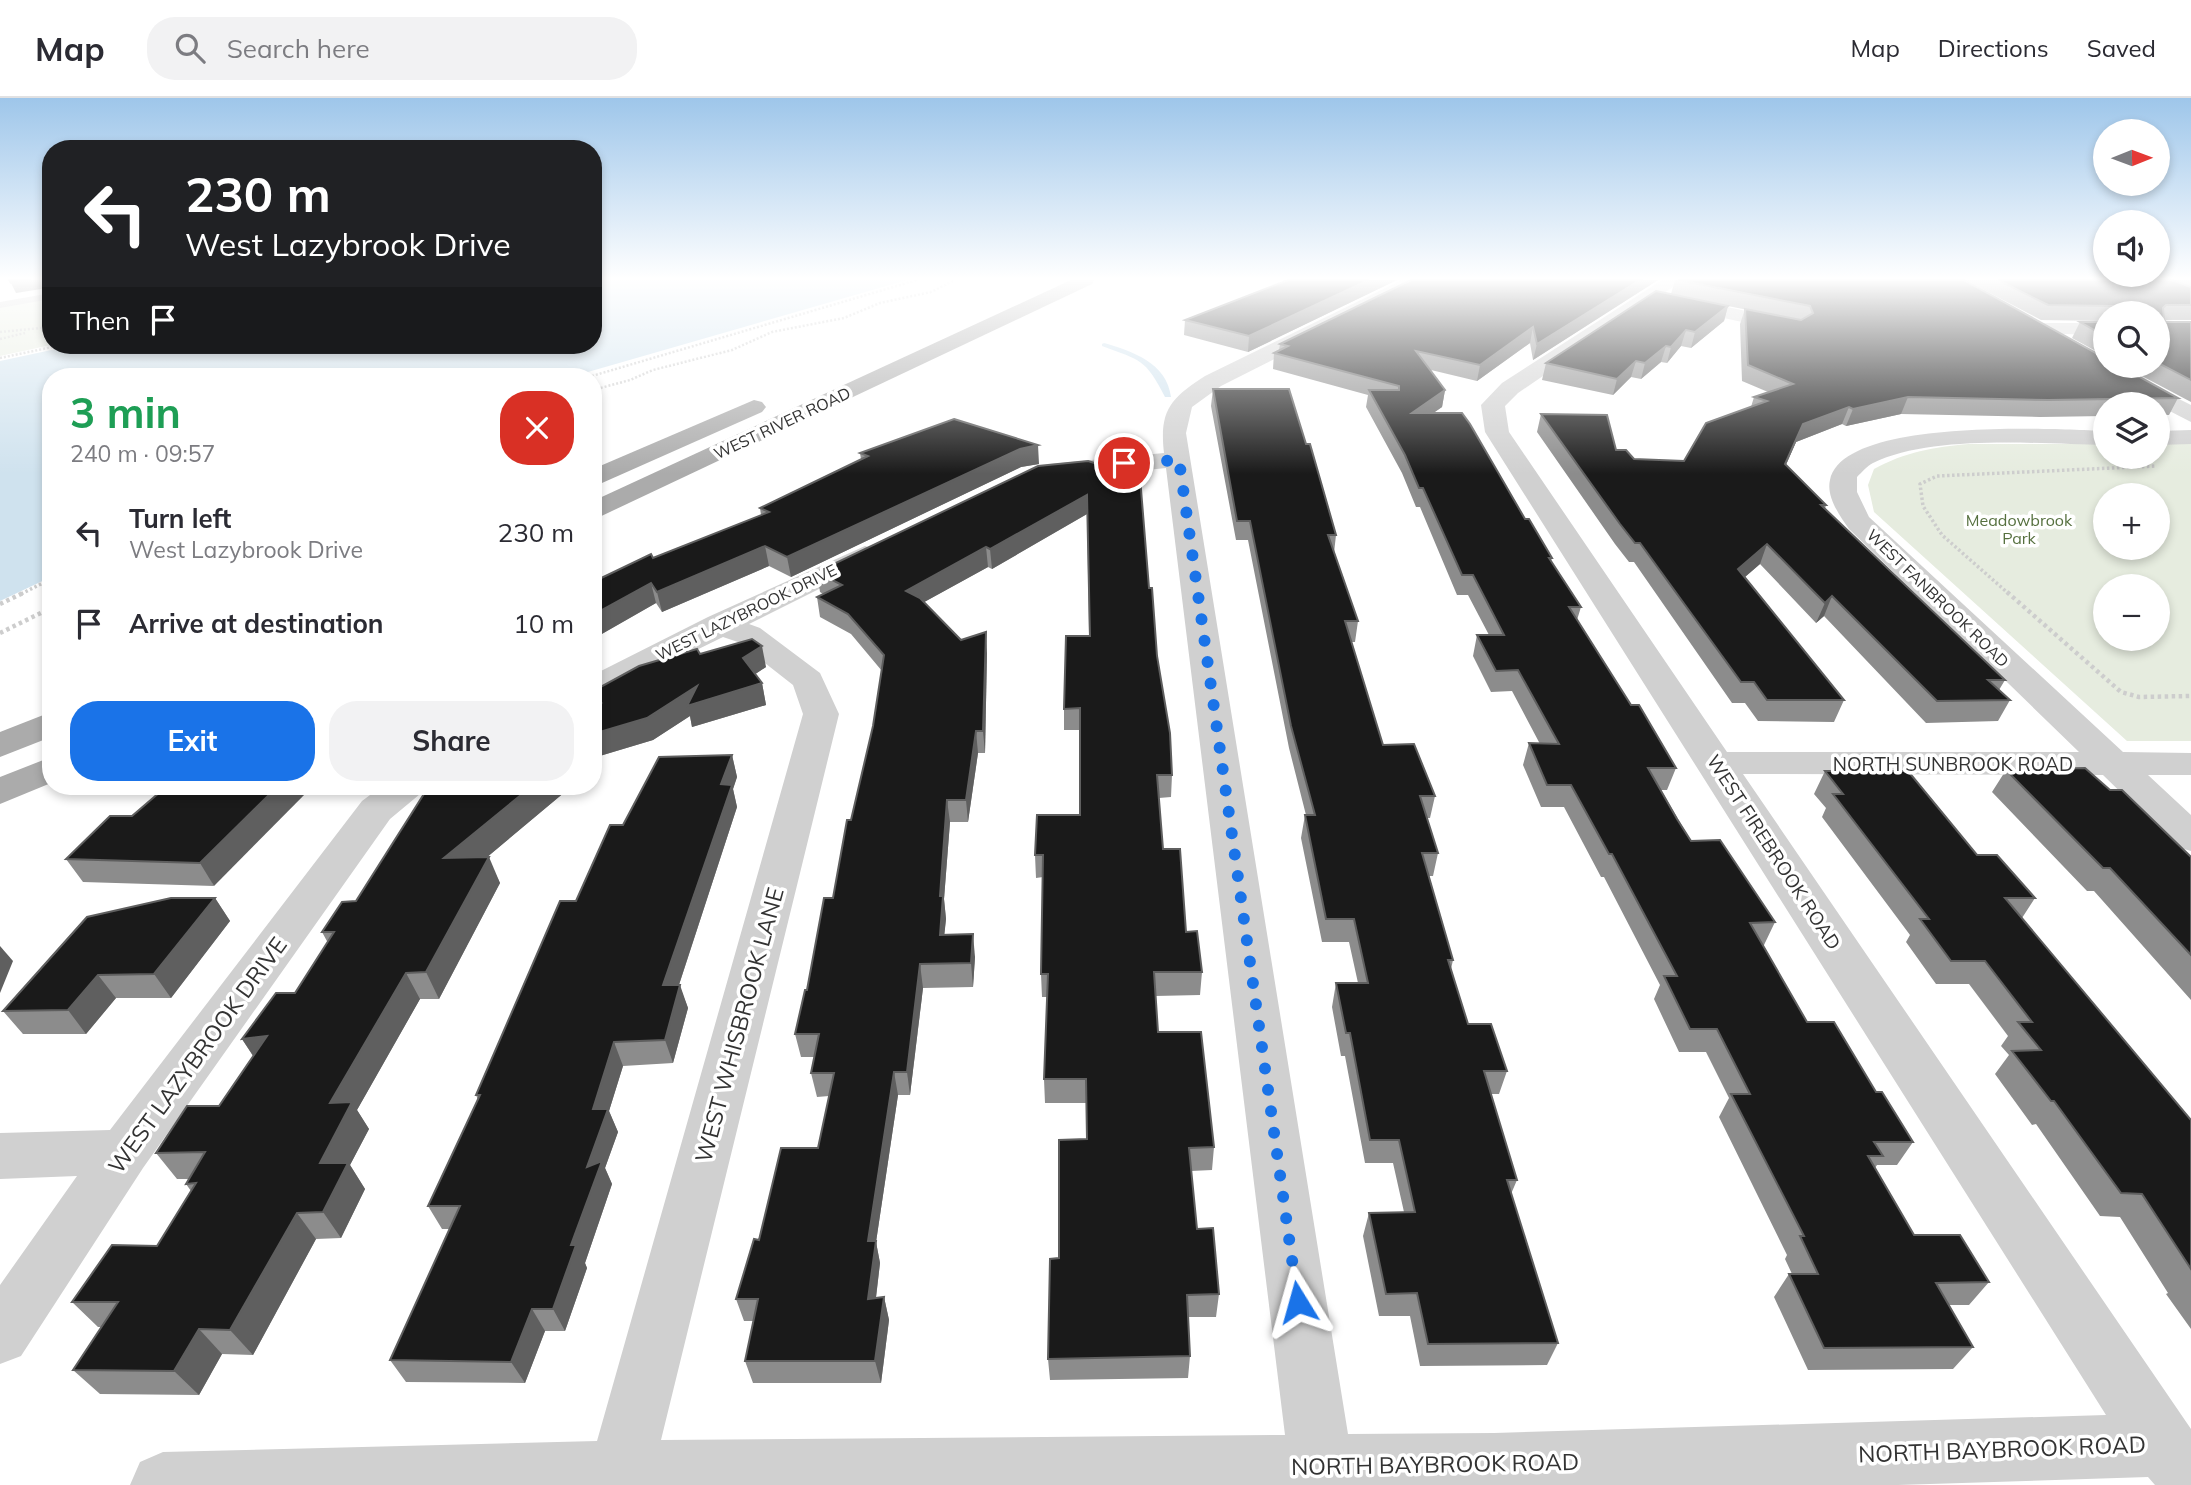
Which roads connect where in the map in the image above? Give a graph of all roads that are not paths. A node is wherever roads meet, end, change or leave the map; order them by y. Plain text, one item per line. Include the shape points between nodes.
1 (948, 345) edge
2 (1286, 345) edge
3 (1575, 345) edge
4 (2063, 345) edge
5 (2069, 348) edge
6 (2123, 378) edge
7 (807, 411) junction
8 (2191, 415) edge
9 (2093, 438) edge
10 (2170, 438) edge
11 (2191, 438) edge
12 (1179, 460) junction
13 (602, 475) edge
14 (1018, 481) edge
15 (602, 508) edge
16 (894, 541) edge
17 (719, 624) junction
18 (602, 683) edge
19 (42, 727) edge
20 (0, 746) edge
21 (1715, 763) junction
22 (2191, 764) edge
23 (2113, 765) junction
24 (42, 772) edge
25 (0, 792) edge
26 (395, 795) edge
27 (2191, 838) edge
28 (124, 1152) junction
29 (0, 1156) edge
30 (0, 1335) edge
31 (2176, 1460) edge
32 (1321, 1465) junction
33 (620, 1473) junction
34 (163, 1485) edge

1 - 7 main road, WEST RIVER ROAD
2 - 12 street via 1185,400 1176,412
3 - 21 street, WEST FIREBROOK ROAD via 1510,388 1493,405 1497,432
4 - 5 street
6 - 8 street
7 - 13 main road, WEST RIVER ROAD via 771,400
7 - 15 main road, WEST RIVER ROAD
9 - 23 street, WEST FANBROOK ROAD via 1915,441 1856,461 1842,484 1849,509 1859,523
10 - 11 street
12 - 14 street via 1076,468
12 - 32 street
16 - 17 street, WEST LAZYBROOK DRIVE
17 - 18 street, WEST LAZYBROOK DRIVE
17 - 33 street, WEST WHISBROOK LANE via 748,635 808,680 821,714
19 - 20 main road
21 - 23 street, NORTH SUNBROOK ROAD
21 - 31 street, WEST FIREBROOK ROAD
22 - 23 street, NORTH SUNBROOK ROAD
23 - 27 street, WEST FANBROOK ROAD
24 - 25 main road
26 - 28 street, WEST LAZYBROOK DRIVE via 376,810
28 - 29 street
28 - 30 street, WEST LAZYBROOK DRIVE
31 - 32 street, NORTH BAYBROOK ROAD
32 - 33 street, NORTH BAYBROOK ROAD
33 - 34 street, NORTH BAYBROOK ROAD

